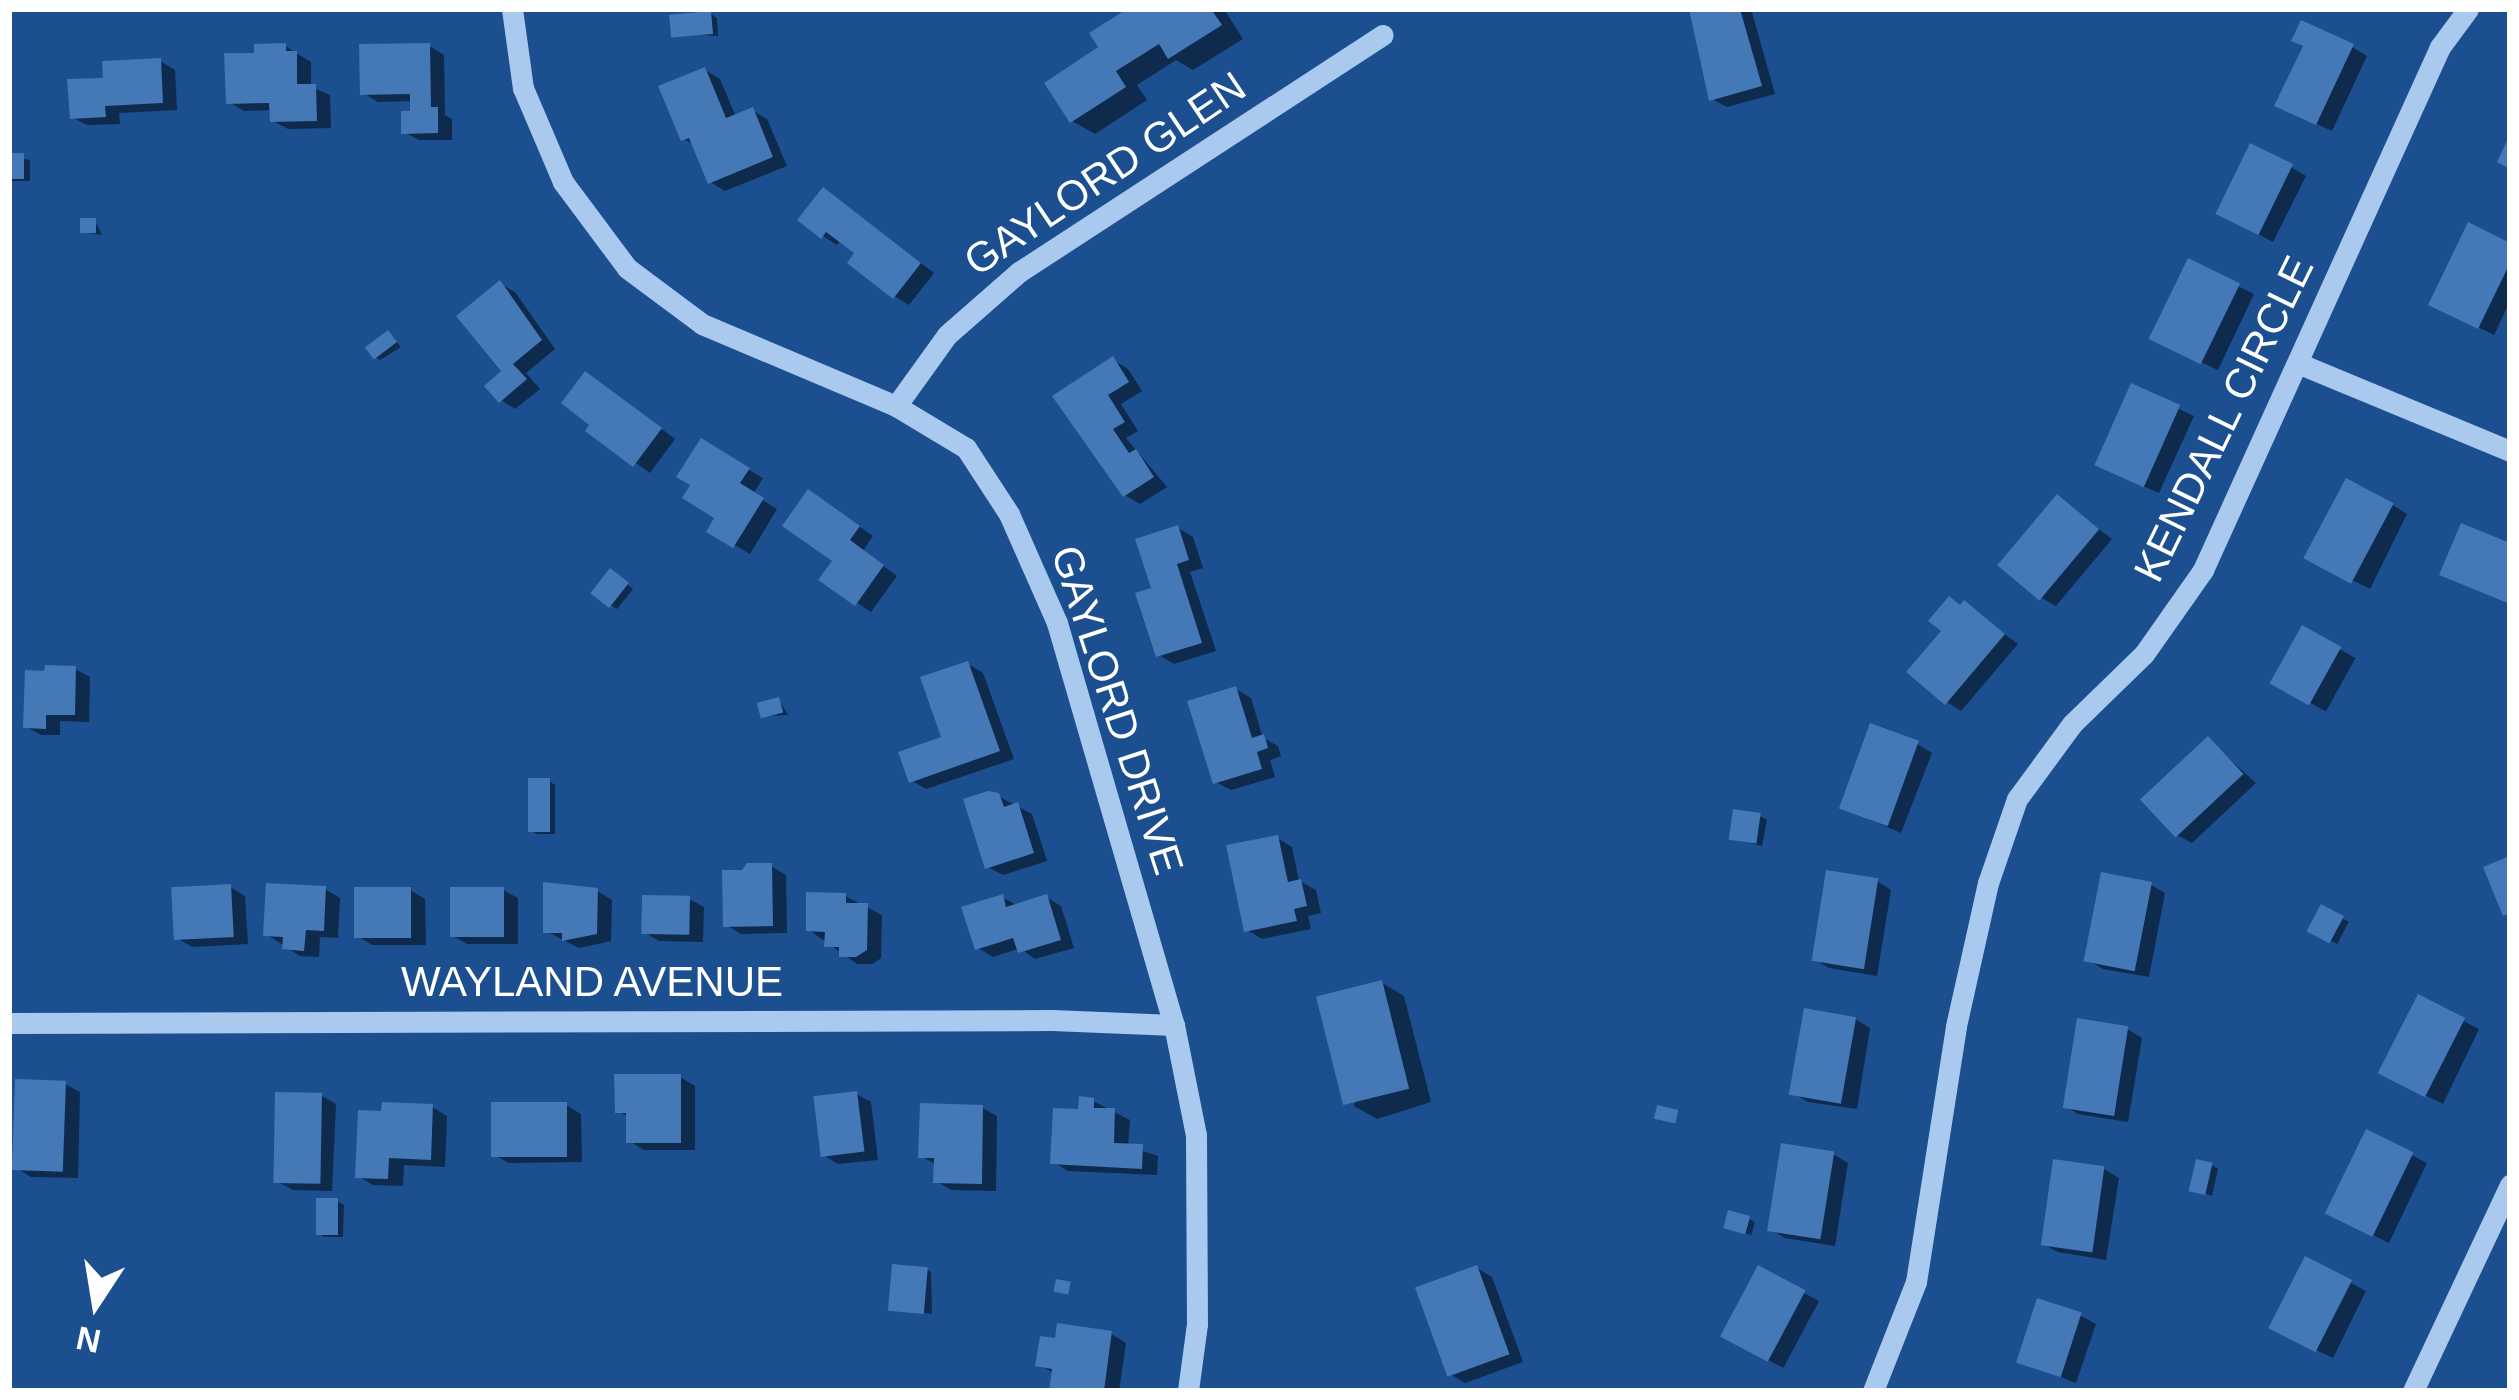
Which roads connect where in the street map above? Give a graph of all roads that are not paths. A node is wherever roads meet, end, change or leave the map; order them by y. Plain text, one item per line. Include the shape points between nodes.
1 (512, 9) edge
2 (2468, 9) edge
3 (1383, 34) dead end
4 (2300, 364) junction
5 (896, 406) junction
6 (2510, 451) edge
7 (9, 1022) edge
8 (1174, 1024) junction
9 (2510, 1186) edge
10 (1188, 1391) edge
11 (1873, 1391) edge
12 (2413, 1391) edge

1 - 5 street, GAYLORD DRIVE via 523,88 562,182 627,268 702,324
2 - 4 street, KENDALL CIRCLE via 2440,47
3 - 5 street, GAYLORD GLEN via 1019,272 947,335
4 - 6 street
4 - 11 street, KENDALL CIRCLE via 2204,569 2144,654 2072,724 2017,799 1955,1026 1916,1282
5 - 8 street, GAYLORD DRIVE via 966,448 1009,514 1057,623
7 - 8 street, WAYLAND AVENUE
8 - 10 street, GAYLORD DRIVE via 1196,1136 1197,1324
9 - 12 street

